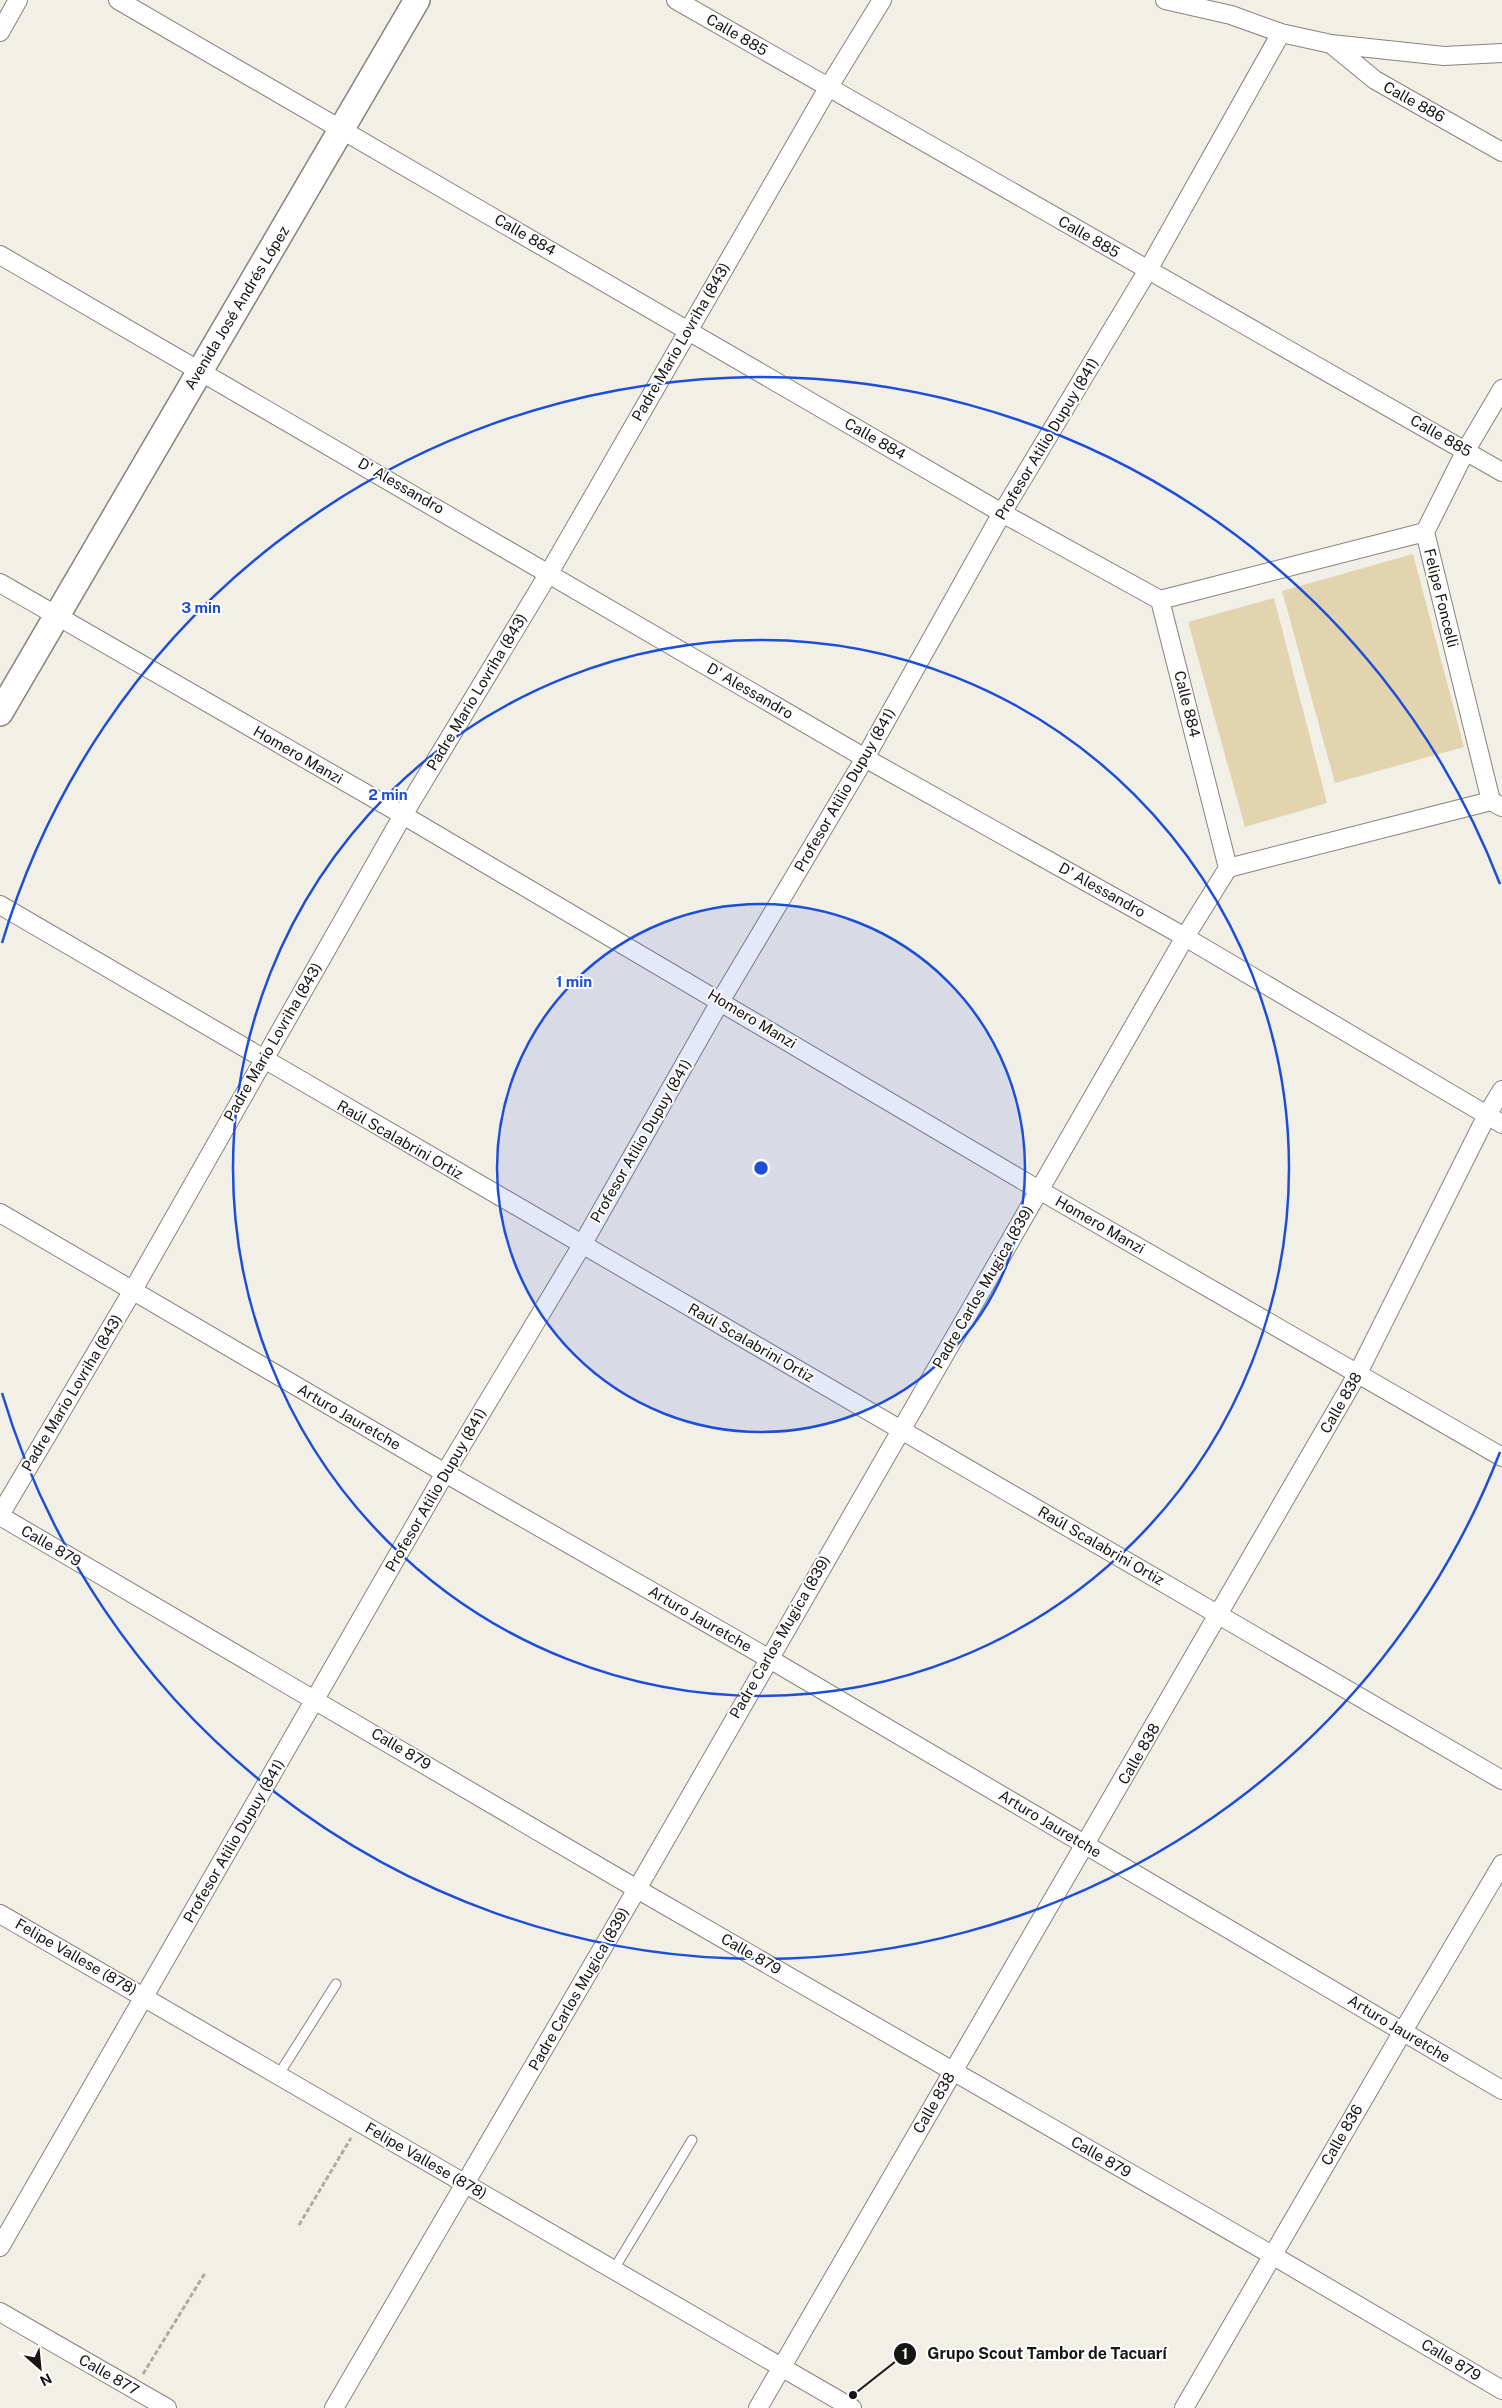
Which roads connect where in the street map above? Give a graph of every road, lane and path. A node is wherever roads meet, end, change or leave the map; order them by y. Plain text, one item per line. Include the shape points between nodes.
1 (18, 0) edge
2 (118, 0) edge
3 (418, 0) edge
4 (676, 0) edge
5 (882, 0) edge
6 (1166, 0) edge
7 (0, 32) edge
8 (1281, 33) junction
9 (1331, 44) junction
10 (1502, 53) edge
11 (828, 88) junction
12 (343, 129) junction
13 (1502, 152) edge
14 (0, 254) edge
15 (1148, 270) junction
16 (688, 330) junction
17 (200, 370) junction
18 (1502, 389) edge
19 (1466, 450) junction
20 (1502, 472) edge
21 (1002, 512) junction
22 (1425, 532) junction
23 (549, 573) junction
24 (0, 584) edge
25 (1160, 600) junction
26 (56, 616) junction
27 (0, 713) edge
28 (865, 758) junction
29 (1496, 804) edge
30 (403, 815) junction
31 (1228, 868) junction
32 (0, 905) edge
33 (1185, 936) junction
34 (721, 1000) junction
35 (263, 1060) junction
36 (1502, 1090) edge
37 (1495, 1120) edge
38 (1039, 1190) junction
39 (0, 1214) edge
40 (582, 1245) junction
41 (132, 1290) junction
42 (1358, 1373) junction
43 (900, 1429) junction
44 (1502, 1457) edge
45 (445, 1473) junction
46 (0, 1516) edge
47 (1219, 1615) junction
48 (768, 1658) junction
49 (316, 1699) junction
50 (1502, 1780) edge
51 (1086, 1846) junction
52 (1502, 1864) edge
53 (637, 1888) junction
54 (0, 1914) edge
55 (336, 1984) dead end
56 (144, 1997) junction
57 (1403, 2031) junction
58 (952, 2071) junction
59 (279, 2074) junction
60 (1502, 2090) edge
61 (360, 2123) junction
62 (692, 2140) dead end
63 (464, 2184) junction
64 (299, 2225) dead end
65 (0, 2247) edge
66 (1272, 2255) junction
67 (614, 2269) junction
68 (205, 2273) dead end
69 (0, 2312) edge
70 (782, 2368) junction
71 (134, 2389) junction
72 (1502, 2390) edge
73 (167, 2408) edge
74 (334, 2408) edge
75 (758, 2408) edge
76 (852, 2408) edge
77 (1184, 2408) edge

1 - 7 street
2 - 12 street, Calle 884
3 - 12 main road, Avenida José Andrés López
4 - 11 street, Calle 885
5 - 11 street, Padre Mario Lovriha (843)
6 - 8 street via 1231,15
8 - 9 street
8 - 15 street, Profesor Atilio Dupuy (841)
9 - 10 street via 1444,56
9 - 13 street, Calle 886 via 1375,80
11 - 15 street, Calle 885
11 - 16 street, Padre Mario Lovriha (843)
12 - 16 street, Calle 884
12 - 17 main road, Avenida José Andrés López
14 - 17 street, D' Alessandro
15 - 19 street, Calle 885
15 - 21 street, Profesor Atilio Dupuy (841)
16 - 21 street, Calle 884
16 - 23 street, Padre Mario Lovriha (843)
17 - 23 street, D' Alessandro
17 - 26 main road, Avenida José Andrés López
18 - 19 street
19 - 20 street, Calle 885
19 - 22 street
21 - 25 street, Calle 884
21 - 28 street, Profesor Atilio Dupuy (841)
22 - 25 street, Felipe Foncelli
22 - 29 street, Felipe Foncelli
23 - 28 street, D' Alessandro
23 - 30 street, Padre Mario Lovriha (843)
24 - 26 street, Homero Manzi
25 - 31 street, Calle 884
26 - 27 main road, Avenida José Andrés López
26 - 30 street, Homero Manzi
28 - 33 street, D' Alessandro
28 - 34 street, Profesor Atilio Dupuy (841)
29 - 31 street
30 - 34 street, Homero Manzi
30 - 35 street, Padre Mario Lovriha (843)
31 - 33 street, Padre Carlos Mugica (839)
32 - 35 street, Raúl Scalabrini Ortiz
33 - 37 street, D' Alessandro
33 - 38 street, Padre Carlos Mugica (839)
34 - 38 street, Homero Manzi
34 - 40 street, Profesor Atilio Dupuy (841)
35 - 40 street, Raúl Scalabrini Ortiz
35 - 41 street, Padre Mario Lovriha (843)
36 - 37 street, Calle 838
37 - 42 street, Calle 838
38 - 42 street, Homero Manzi
38 - 43 street, Padre Carlos Mugica (839)
39 - 41 street, Arturo Jauretche
40 - 43 street, Raúl Scalabrini Ortiz
40 - 45 street, Profesor Atilio Dupuy (841)
41 - 45 street, Arturo Jauretche
41 - 46 street, Padre Mario Lovriha (843)
42 - 44 street, Homero Manzi
42 - 47 street, Calle 838
43 - 47 street, Raúl Scalabrini Ortiz
43 - 48 street, Padre Carlos Mugica (839)
45 - 48 street, Arturo Jauretche
45 - 49 street, Profesor Atilio Dupuy (841)
46 - 49 street, Calle 879
47 - 50 street, Raúl Scalabrini Ortiz
47 - 51 street, Calle 838
48 - 51 street, Arturo Jauretche
48 - 53 street, Padre Carlos Mugica (839)
49 - 53 street, Calle 879
49 - 56 street, Profesor Atilio Dupuy (841)
51 - 57 street, Arturo Jauretche
51 - 58 street, Calle 838
52 - 57 street, Calle 836
53 - 58 street, Calle 879
53 - 63 street, Padre Carlos Mugica (839)
54 - 56 street, Felipe Vallese (878)
55 - 59 lane
56 - 59 street, Felipe Vallese (878)
56 - 65 street, Profesor Atilio Dupuy (841)
57 - 60 street, Arturo Jauretche
57 - 66 street, Calle 836
58 - 66 street, Calle 879
58 - 70 street, Calle 838
59 - 61 street, Felipe Vallese (878)
61 - 63 street, Felipe Vallese (878)
61 - 64 path
62 - 67 lane
63 - 67 street, Felipe Vallese (878)
63 - 74 street, Padre Carlos Mugica (839)
66 - 72 street, Calle 879
66 - 77 street, Calle 836
67 - 70 street, Felipe Vallese (878)
68 - 71 path
69 - 71 street, Calle 877
70 - 75 street, Calle 838
70 - 76 street, Felipe Vallese (878)
71 - 73 street, Calle 877

